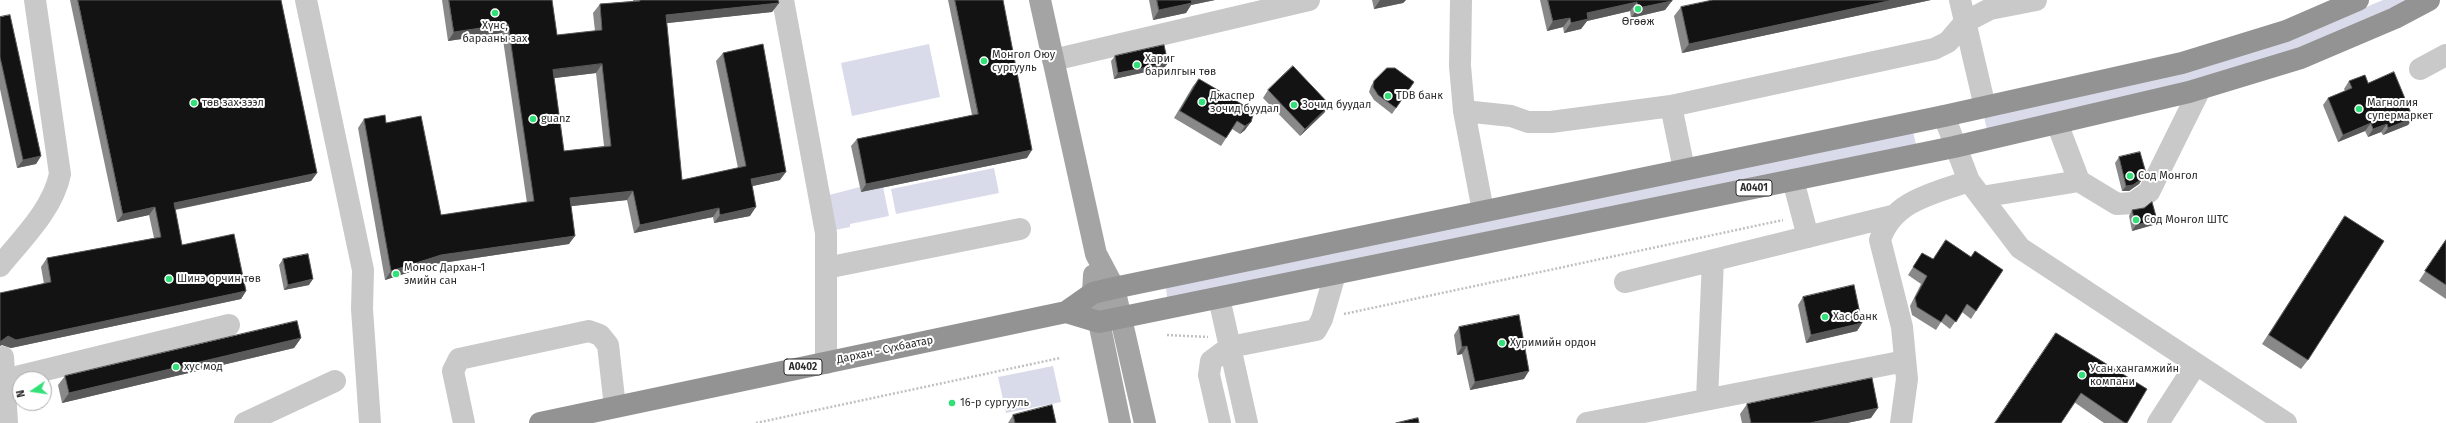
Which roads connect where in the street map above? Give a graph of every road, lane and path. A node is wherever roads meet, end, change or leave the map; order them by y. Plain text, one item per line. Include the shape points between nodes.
1 (35, 0) edge
2 (306, 0) edge
3 (783, 0) edge
4 (1040, 0) edge
5 (1309, 0) edge
6 (1461, 0) edge
7 (1960, 0) edge
8 (2036, 0) edge
9 (2358, 0) edge
10 (2429, 0) edge
11 (1965, 22) junction
12 (2446, 55) edge
13 (1053, 60) junction
14 (2420, 69) dead end
15 (2200, 89) junction
16 (1671, 106) junction
17 (1985, 107) junction
18 (1464, 111) junction
19 (1944, 116) junction
20 (2057, 123) junction
21 (1954, 147) junction
22 (1684, 169) junction
23 (1793, 180) junction
24 (2079, 181) junction
25 (1975, 189) junction
26 (1483, 211) junction
27 (1802, 216) junction
28 (1892, 216) junction
29 (1020, 229) dead end
30 (1808, 237) junction
31 (1096, 254) junction
32 (1713, 260) junction
33 (0, 266) edge
34 (826, 268) junction
35 (1335, 274) junction
36 (1625, 282) dead end
37 (1114, 288) junction
38 (1093, 293) junction
39 (1219, 298) junction
40 (1066, 312) junction
41 (1121, 318) junction
42 (1322, 319) junction
43 (1099, 322) junction
44 (229, 325) dead end
45 (1167, 335) dead end
46 (1229, 343) junction
47 (3, 357) dead end
48 (1060, 358) dead end
49 (1905, 361) junction
50 (826, 363) junction
51 (2196, 364) junction
52 (335, 381) dead end
53 (3, 393) edge
54 (1707, 399) junction
55 (615, 407) junction
56 (7, 423) edge
57 (245, 423) edge
58 (370, 423) edge
59 (464, 423) edge
60 (540, 423) edge
61 (756, 423) edge
62 (1120, 423) edge
63 (1145, 423) edge
64 (1220, 423) edge
65 (1247, 423) edge
66 (1587, 423) edge
67 (1901, 423) edge
68 (2158, 423) edge
69 (2286, 423) edge

1 - 33 street via 60,174 57,189 50,202
2 - 58 street via 364,270 362,309
3 - 34 street via 826,233
4 - 13 main road
5 - 13 street
6 - 18 street via 1460,66
7 - 11 street
8 - 11 street via 1990,9
9 - 17 highway via 2286,30 2182,63
10 - 15 highway, A0401 via 2395,18 2301,58
11 - 16 street via 1948,42 1934,49
11 - 17 street
12 - 14 street
13 - 31 main road
15 - 20 highway, A0401
15 - 24 street via 2149,192 2142,199 2133,203 2117,204
16 - 18 street via 1551,122 1528,122 1511,116
16 - 22 street
17 - 19 highway
18 - 26 street
19 - 21 street
19 - 22 highway
20 - 21 highway, A0401
20 - 24 street
21 - 23 highway, A0401
21 - 25 street
22 - 26 highway
23 - 27 street
23 - 35 highway, A0401
24 - 25 street
25 - 28 street via 1915,199
25 - 51 street via 2020,248
26 - 37 highway
27 - 30 street
27 - 42 path
28 - 30 street
28 - 49 street via 1880,240 1902,327
29 - 34 street
30 - 32 street
31 - 37 main road
31 - 38 main road
32 - 36 street
32 - 54 street
34 - 50 street
35 - 39 highway, A0401
35 - 42 street
37 - 38 highway
37 - 41 main road
38 - 40 highway
38 - 43 main road
39 - 41 highway, A0401
39 - 46 street
40 - 43 highway, A0401
40 - 50 highway, Дархан - Сүхбаатар / A0402
41 - 43 highway, A0401
41 - 63 main road
42 - 46 street via 1316,330
43 - 62 main road
44 - 53 street
45 - 46 path
46 - 64 street via 1211,361 1209,375
46 - 65 street
47 - 53 street
48 - 61 path
49 - 54 street
49 - 67 street via 1907,379
50 - 55 highway, Дархан - Сүхбаатар / A0402
51 - 68 street
51 - 69 street
52 - 57 street
53 - 56 street
54 - 66 street
55 - 59 street via 608,345 600,335 589,331 459,359 453,371
55 - 60 highway, Дархан - Сүхбаатар / A0402

